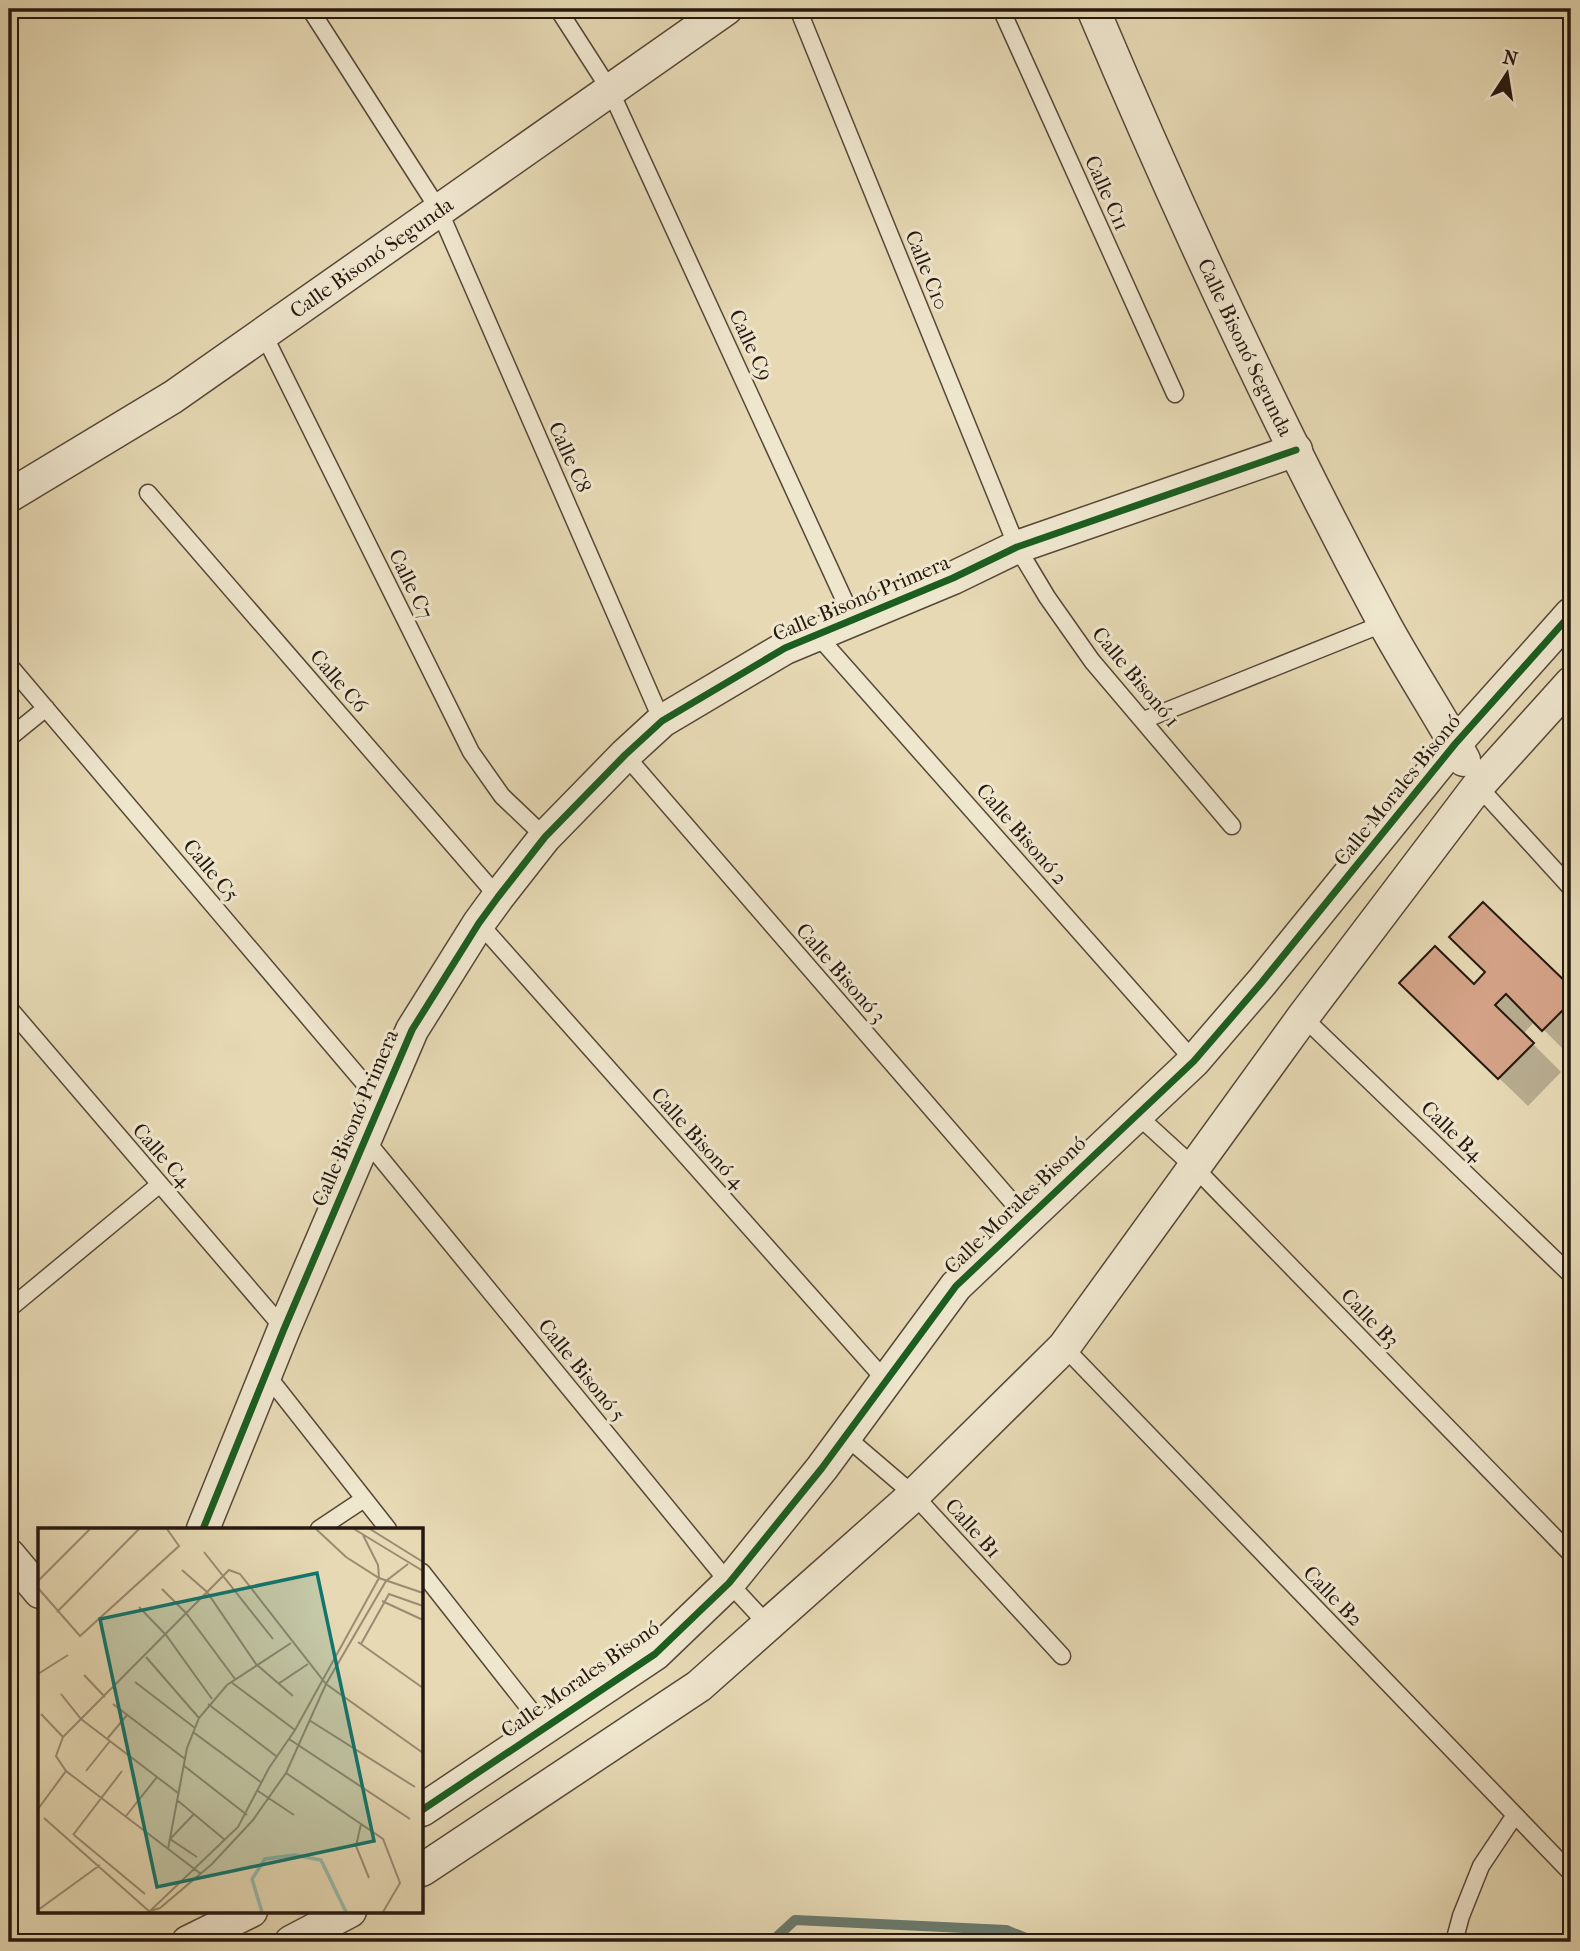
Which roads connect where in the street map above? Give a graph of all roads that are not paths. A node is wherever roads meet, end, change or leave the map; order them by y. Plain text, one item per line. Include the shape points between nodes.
1 (310, 9) edge
2 (558, 9) edge
3 (726, 9) edge
4 (798, 9) edge
5 (1001, 9) edge
6 (1093, 9) edge
7 (610, 89) junction
8 (439, 210) junction
9 (263, 333) junction
10 (1175, 394) dead end
11 (1296, 450) junction
12 (148, 493) dead end
13 (9, 496) edge
14 (1017, 547) junction
15 (1571, 614) edge
16 (853, 619) junction
17 (1384, 623) junction
18 (817, 635) junction
19 (9, 665) edge
20 (1571, 682) edge
21 (46, 708) junction
22 (1144, 720) junction
23 (662, 721) junction
24 (9, 738) edge
25 (1455, 744) junction
26 (625, 755) junction
27 (1478, 786) junction
28 (1232, 826) dead end
29 (545, 837) junction
30 (1571, 888) edge
31 (498, 897) junction
32 (479, 923) junction
33 (9, 1008) edge
34 (1303, 1017) junction
35 (1194, 1061) junction
36 (381, 1103) junction
37 (1136, 1114) junction
38 (365, 1139) junction
39 (1195, 1168) junction
40 (160, 1184) junction
41 (1026, 1218) junction
42 (1571, 1275) edge
43 (9, 1308) edge
44 (284, 1329) junction
45 (1064, 1347) junction
46 (266, 1374) junction
47 (886, 1381) junction
48 (845, 1436) junction
49 (914, 1495) junction
50 (364, 1499) junction
51 (203, 1528) edge
52 (320, 1528) edge
53 (387, 1528) edge
54 (1571, 1554) edge
55 (9, 1555) edge
56 (424, 1575) edge
57 (729, 1583) junction
58 (38, 1590) edge
59 (768, 1625) junction
60 (1062, 1656) dead end
61 (544, 1727) junction
62 (424, 1809) edge
63 (1515, 1815) junction
64 (424, 1869) edge
65 (1571, 1873) edge
66 (249, 1912) edge
67 (331, 1915) edge
68 (188, 1942) edge
69 (291, 1942) edge
70 (1454, 1942) edge

1 - 8 lane, Calle C8
2 - 7 lane, Calle C9
3 - 7 street, Calle Bisonó Segunda
4 - 14 lane, Calle C10
5 - 10 lane, Calle C11
6 - 11 street, Calle Bisonó Segunda via 1231,318
7 - 8 street, Calle Bisonó Segunda
7 - 16 lane, Calle C9
8 - 9 street, Calle Bisonó Segunda
8 - 23 lane, Calle C8
9 - 13 street, Calle Bisonó Segunda via 173,397
9 - 29 lane, Calle C7 via 471,751 502,796
11 - 14 street, Calle Bisonó Primera
11 - 17 street, Calle Bisonó Segunda
12 - 31 lane, Calle C6
14 - 16 street, Calle Bisonó Primera
14 - 22 lane, Calle Bisonó 1 via 1093,661
15 - 25 street, Calle Morales Bisonó
16 - 18 street, Calle Bisonó Primera
17 - 22 lane
17 - 25 street, Calle Bisonó Segunda
18 - 23 street, Calle Bisonó Primera via 785,648
18 - 35 lane, Calle Bisonó 2
19 - 21 lane, Calle C5
20 - 27 street
21 - 24 lane
21 - 36 lane, Calle C5
22 - 28 lane, Calle Bisonó 1
23 - 26 street, Calle Bisonó Primera
25 - 27 street, Calle Bisonó Segunda
25 - 35 street, Calle Morales Bisonó
26 - 29 street, Calle Bisonó Primera
26 - 41 lane, Calle Bisonó 3
27 - 30 lane
27 - 34 street
29 - 31 street, Calle Bisonó Primera
31 - 32 street, Calle Bisonó Primera
32 - 36 street, Calle Bisonó Primera via 412,1030
32 - 47 lane, Calle Bisonó 4
33 - 40 lane, Calle C4
34 - 39 street
34 - 42 lane, Calle B4
35 - 37 street, Calle Morales Bisonó
36 - 38 street, Calle Bisonó Primera
37 - 39 lane, Calle B3
37 - 41 street, Calle Morales Bisonó
38 - 44 street, Calle Bisonó Primera
38 - 57 lane, Calle Bisonó 5
39 - 45 street
39 - 54 lane, Calle B3
40 - 43 lane
40 - 44 lane, Calle C4
41 - 47 street, Calle Morales Bisonó via 956,1286
44 - 46 street, Calle Bisonó Primera
45 - 49 street
45 - 63 lane, Calle B2
46 - 50 lane
46 - 51 street, Calle Bisonó Primera
47 - 48 street, Calle Morales Bisonó
48 - 49 lane, Calle B1
48 - 57 street, Calle Morales Bisonó
49 - 59 street
49 - 60 lane, Calle B1
50 - 52 lane
50 - 53 lane
55 - 58 street
56 - 61 lane
57 - 59 lane, Calle Bisonó 5
57 - 61 street, Calle Morales Bisonó via 655,1654
59 - 64 street via 699,1686
61 - 62 street, Calle Morales Bisonó
63 - 65 lane, Calle B2
63 - 70 lane via 1481,1866
66 - 68 street
67 - 69 street

